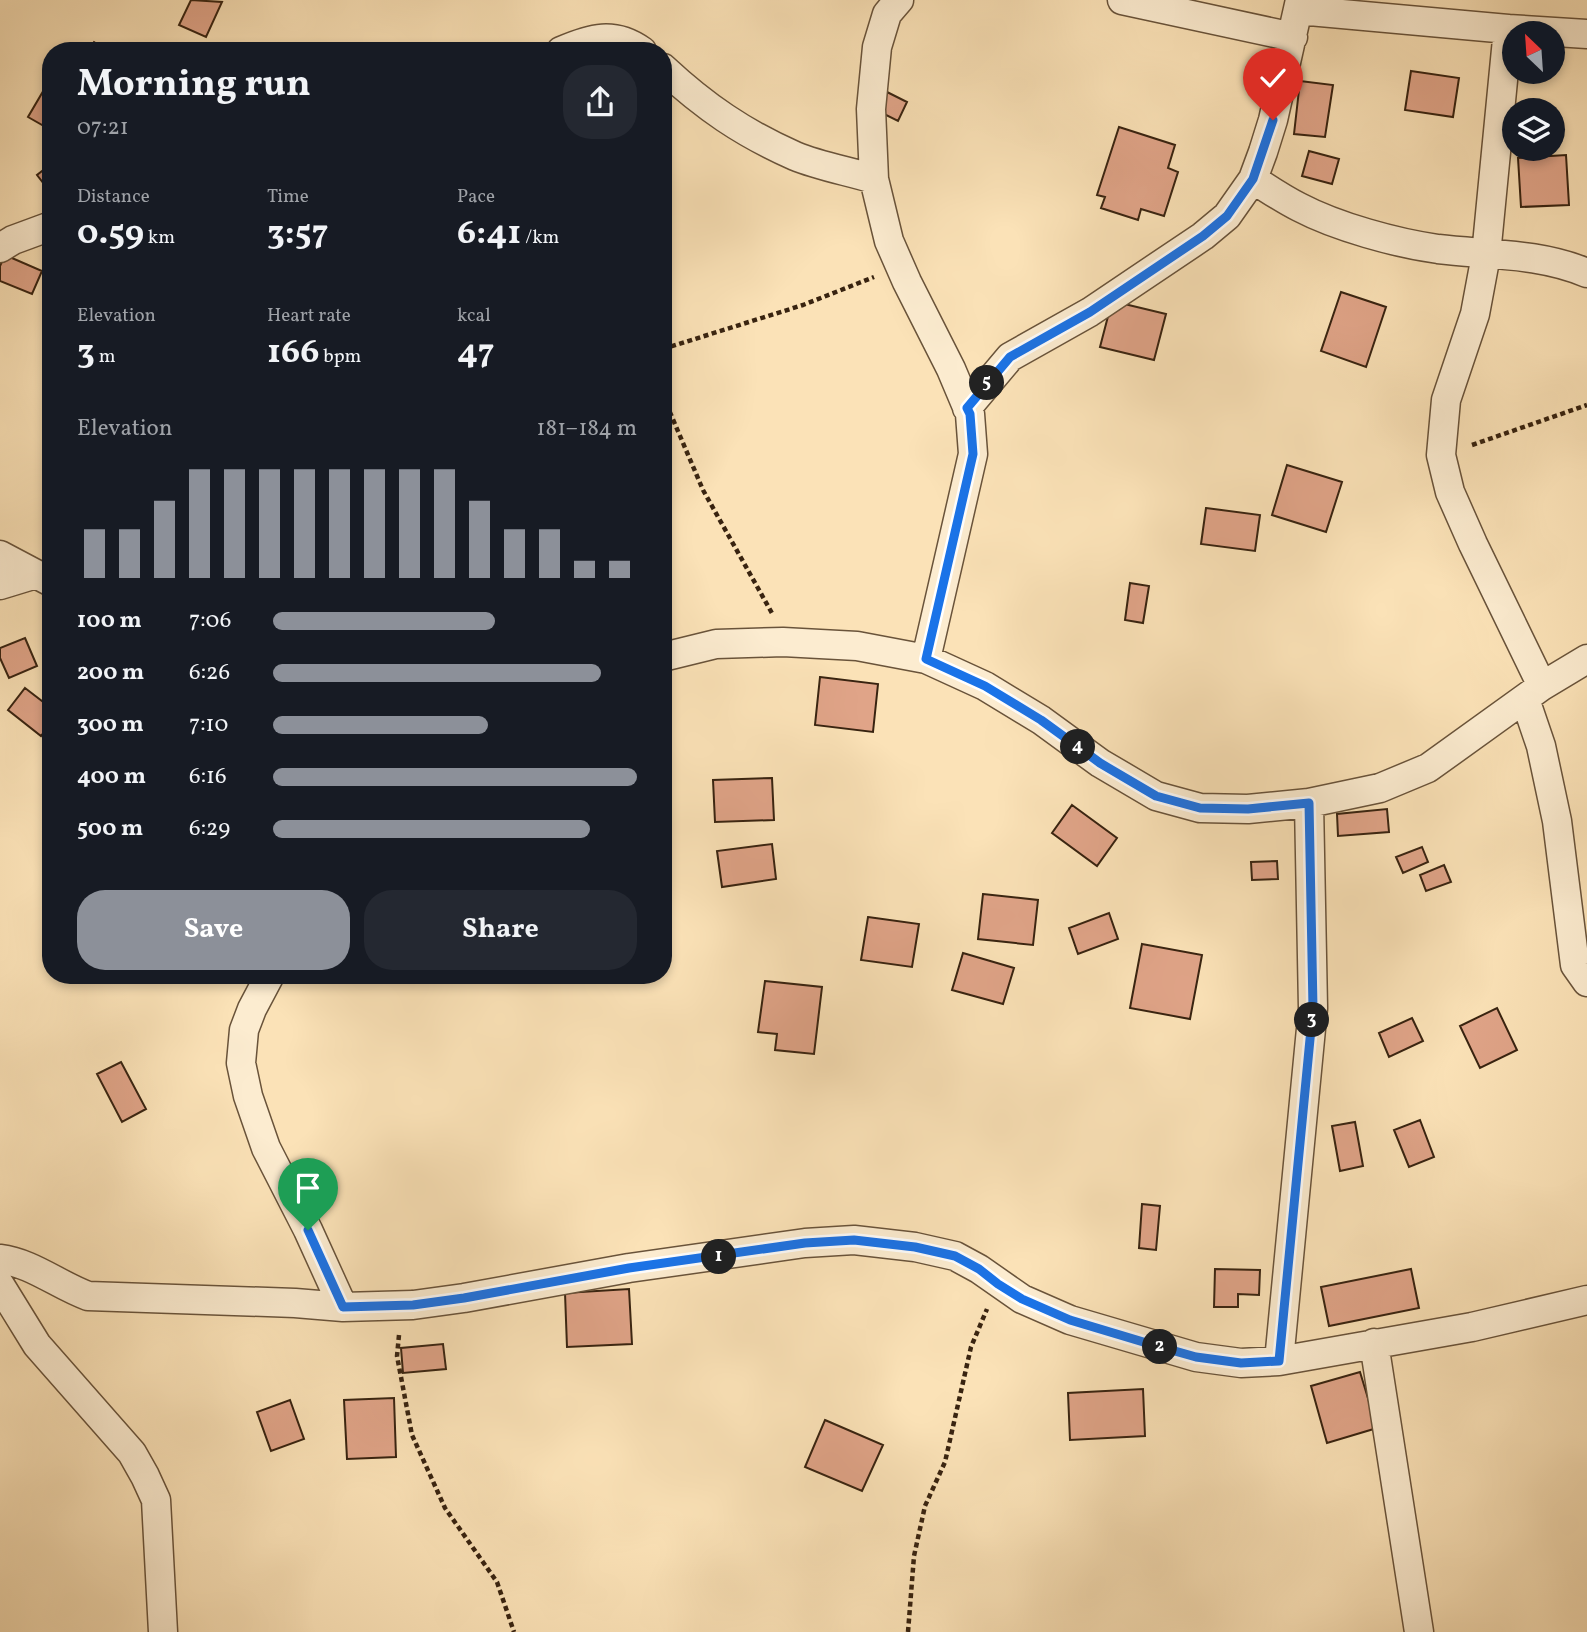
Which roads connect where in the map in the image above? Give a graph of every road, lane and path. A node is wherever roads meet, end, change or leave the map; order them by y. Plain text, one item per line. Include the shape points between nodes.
1 (899, 0) edge
2 (1122, 0) edge
3 (1299, 5) edge
4 (1502, 28) edge
5 (1565, 33) edge
6 (1587, 34) edge
7 (1293, 37) junction
8 (587, 42) edge
9 (624, 42) edge
10 (672, 76) edge
11 (1503, 84) edge
12 (874, 178) junction
13 (1253, 179) junction
14 (42, 229) edge
15 (0, 248) edge
16 (1486, 254) junction
17 (900, 267) junction
18 (1587, 273) edge
19 (672, 346) edge
20 (1587, 405) edge
21 (967, 408) junction
22 (672, 417) edge
23 (1441, 455) junction
24 (0, 555) edge
25 (42, 577) edge
26 (42, 578) edge
27 (0, 585) edge
28 (783, 642) junction
29 (672, 655) edge
30 (926, 659) junction
31 (1587, 659) edge
32 (1534, 693) junction
33 (1309, 803) junction
34 (1587, 982) edge
35 (265, 984) edge
36 (0, 1259) edge
37 (998, 1284) junction
38 (0, 1285) edge
39 (1587, 1300) edge
40 (402, 1305) junction
41 (343, 1307) junction
42 (1374, 1343) junction
43 (1279, 1361) junction
44 (163, 1632) edge
45 (514, 1632) edge
46 (908, 1632) edge
47 (1419, 1632) edge

1 - 12 street via 887,14 877,47 871,109
2 - 7 street
3 - 4 street
3 - 7 street
5 - 6 street
7 - 13 street
8 - 9 street via 616,38
10 - 12 street via 733,124 797,157
11 - 16 street
12 - 17 street
13 - 16 street via 1301,208 1364,232
13 - 21 street via 1227,216 1203,236 1090,312 1010,357
14 - 15 street
16 - 18 street via 1537,257
16 - 23 street via 1475,314 1446,400
17 - 19 path via 803,306
17 - 21 street
20 - 23 path
21 - 30 street via 973,454
22 - 28 path via 704,490 769,605
23 - 32 street via 1450,492
24 - 25 street
26 - 27 street
28 - 29 street via 716,644
28 - 30 street via 857,646
30 - 33 street via 996,692 1156,796 1200,808
31 - 32 street
32 - 33 street via 1428,768 1380,788
32 - 34 street via 1557,821 1575,965
33 - 43 street via 1313,1008
35 - 41 street via 244,1030 241,1063 248,1096 266,1148
36 - 41 street via 23,1263 88,1296
37 - 40 street via 955,1256 854,1240 629,1268
37 - 43 street via 1070,1320 1173,1351 1241,1363
37 - 46 path via 971,1347 945,1462 925,1506 914,1556
38 - 44 street via 37,1345 132,1454 145,1476 156,1500
39 - 42 street via 1472,1327
40 - 41 street
40 - 45 path via 397,1356 412,1435 445,1508 497,1582
42 - 43 street
42 - 47 street

